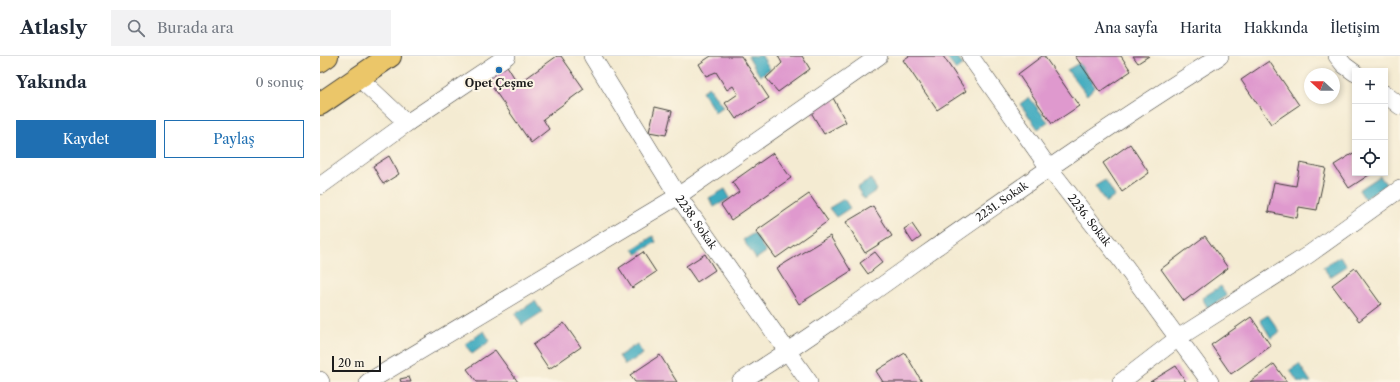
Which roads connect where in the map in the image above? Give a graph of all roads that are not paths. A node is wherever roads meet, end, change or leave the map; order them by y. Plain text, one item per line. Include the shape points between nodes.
1 (327, 56) edge
2 (390, 56) edge
3 (507, 56) edge
4 (592, 56) edge
5 (879, 56) edge
6 (970, 56) edge
7 (1220, 56) edge
8 (1337, 56) edge
9 (320, 61) edge
10 (1352, 71) edge
11 (358, 78) junction
12 (1388, 96) edge
13 (320, 104) edge
14 (1400, 106) edge
15 (407, 123) junction
16 (1049, 168) junction
17 (320, 186) edge
18 (1400, 189) edge
19 (678, 196) junction
20 (1178, 338) junction
21 (788, 352) junction
22 (368, 382) edge
23 (740, 382) edge
24 (809, 382) edge
25 (1121, 382) edge
26 (1210, 382) edge

1 - 9 highway
2 - 11 highway
3 - 15 street
4 - 19 street, 2238. Sokak
5 - 19 street
6 - 16 street, 2236. Sokak
7 - 16 street, 2231. Sokak
8 - 10 street
11 - 13 highway
11 - 15 street
12 - 14 street
15 - 17 street
16 - 20 street, 2236. Sokak
16 - 21 street, 2231. Sokak
18 - 20 street via 1308,255
19 - 21 street, 2238. Sokak
19 - 22 street
20 - 25 street
20 - 26 street, 2236. Sokak
21 - 23 street, 2231. Sokak
21 - 24 street, 2238. Sokak

